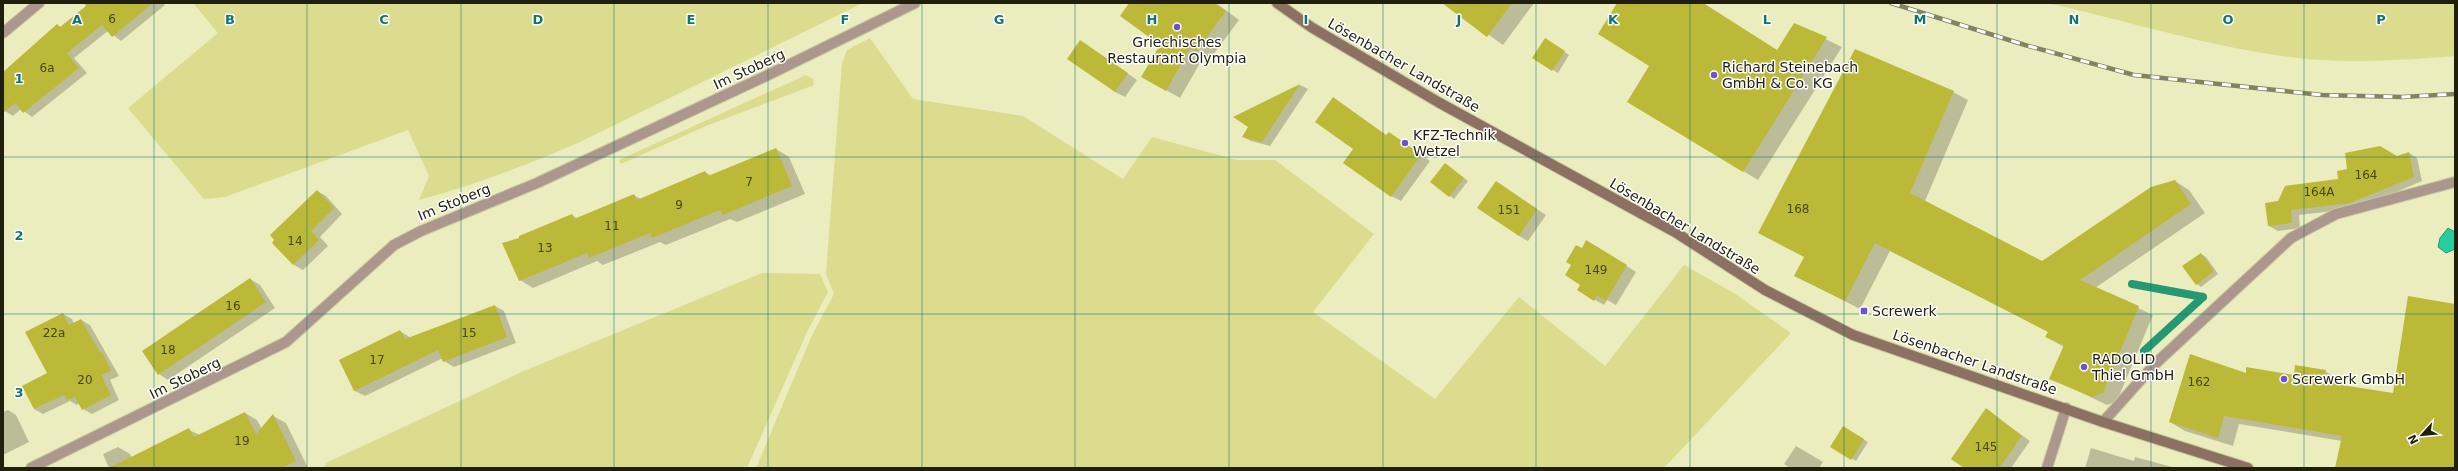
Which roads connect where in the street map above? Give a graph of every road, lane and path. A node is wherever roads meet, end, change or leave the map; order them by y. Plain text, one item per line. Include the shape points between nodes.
1 (39, 3) edge
2 (915, 3) edge
3 (1277, 3) edge
4 (3, 33) edge
5 (2455, 182) edge
6 (2066, 408) junction
7 (2103, 422) junction
8 (31, 468) edge
9 (2046, 468) edge
10 (2248, 468) edge

1 - 4 street
2 - 8 street, Im Stoberg via 544,180 421,231 394,245 286,342
3 - 6 main road, Lösenbacher Landstraße via 1311,27 1438,102 1675,232 1765,290 1853,335
5 - 7 street via 2336,214 2290,238 2155,364
6 - 7 main road, Lösenbacher Landstraße
6 - 9 street
7 - 10 main road, Lösenbacher Landstraße

